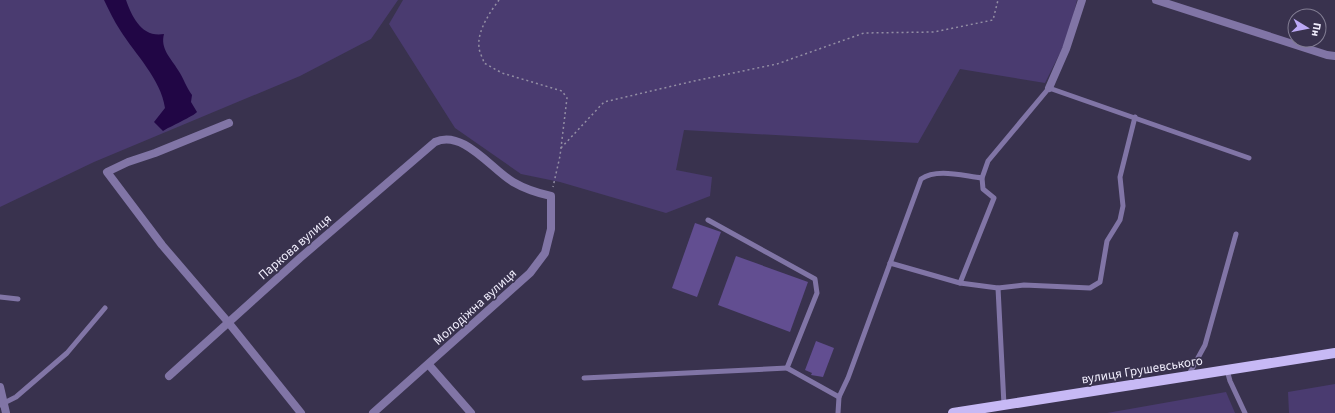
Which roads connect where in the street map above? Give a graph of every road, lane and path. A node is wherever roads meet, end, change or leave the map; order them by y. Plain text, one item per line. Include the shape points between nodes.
1 (499, 0) edge
2 (998, 0) edge
3 (1082, 0) edge
4 (1156, 0) edge
5 (1335, 56) edge
6 (1049, 88) junction
7 (1135, 117) junction
8 (229, 123) dead end
9 (561, 148) junction
10 (1249, 158) dead end
11 (982, 178) junction
12 (551, 196) junction
13 (708, 220) dead end
14 (1236, 234) dead end
15 (890, 263) junction
16 (960, 283) junction
17 (998, 288) junction
18 (0, 297) edge
19 (18, 299) dead end
20 (105, 308) dead end
21 (228, 322) junction
22 (1335, 353) edge
23 (429, 364) junction
24 (787, 368) junction
25 (1227, 370) junction
26 (169, 376) dead end
27 (1188, 376) junction
28 (584, 378) dead end
29 (0, 387) edge
30 (839, 397) junction
31 (2, 404) edge
32 (1004, 405) junction
33 (6, 413) edge
34 (301, 413) edge
35 (373, 413) edge
36 (471, 413) edge
37 (838, 413) edge
38 (952, 413) edge
39 (1245, 413) edge

1 - 9 path via 482,30 479,47 484,63 502,73 562,91 567,98
2 - 9 path via 993,20 934,32 864,33 777,64 604,102
3 - 6 street via 1066,50
4 - 5 street
6 - 7 lane
6 - 11 lane via 988,161
7 - 10 lane
7 - 17 lane via 1120,177 1123,206 1120,220 1107,241 1100,282 1090,288 1024,285
8 - 21 street via 106,172 162,245
9 - 12 path
11 - 15 lane via 938,173 928,174 921,179
11 - 16 lane via 983,189 994,198
12 - 21 street, Паркова вулиця via 538,194 513,182 462,143 447,138 435,142
12 - 23 street, Молодіжна вулиця via 550,229 545,253 530,272
13 - 24 lane via 815,279 817,293
14 - 27 lane via 1205,345
15 - 16 lane
15 - 30 lane
16 - 17 lane
17 - 32 lane
18 - 19 lane
20 - 31 lane via 67,353 16,397
21 - 26 street, Паркова вулиця
21 - 34 street
22 - 25 main road, вулиця Грушевського
23 - 35 street, Молодіжна вулиця
23 - 36 street
24 - 28 lane
24 - 30 lane
25 - 27 main road, вулиця Грушевського
25 - 39 lane
27 - 32 main road, вулиця Грушевського
29 - 31 street
30 - 37 lane
31 - 33 street
32 - 38 main road, вулиця Грушевського

